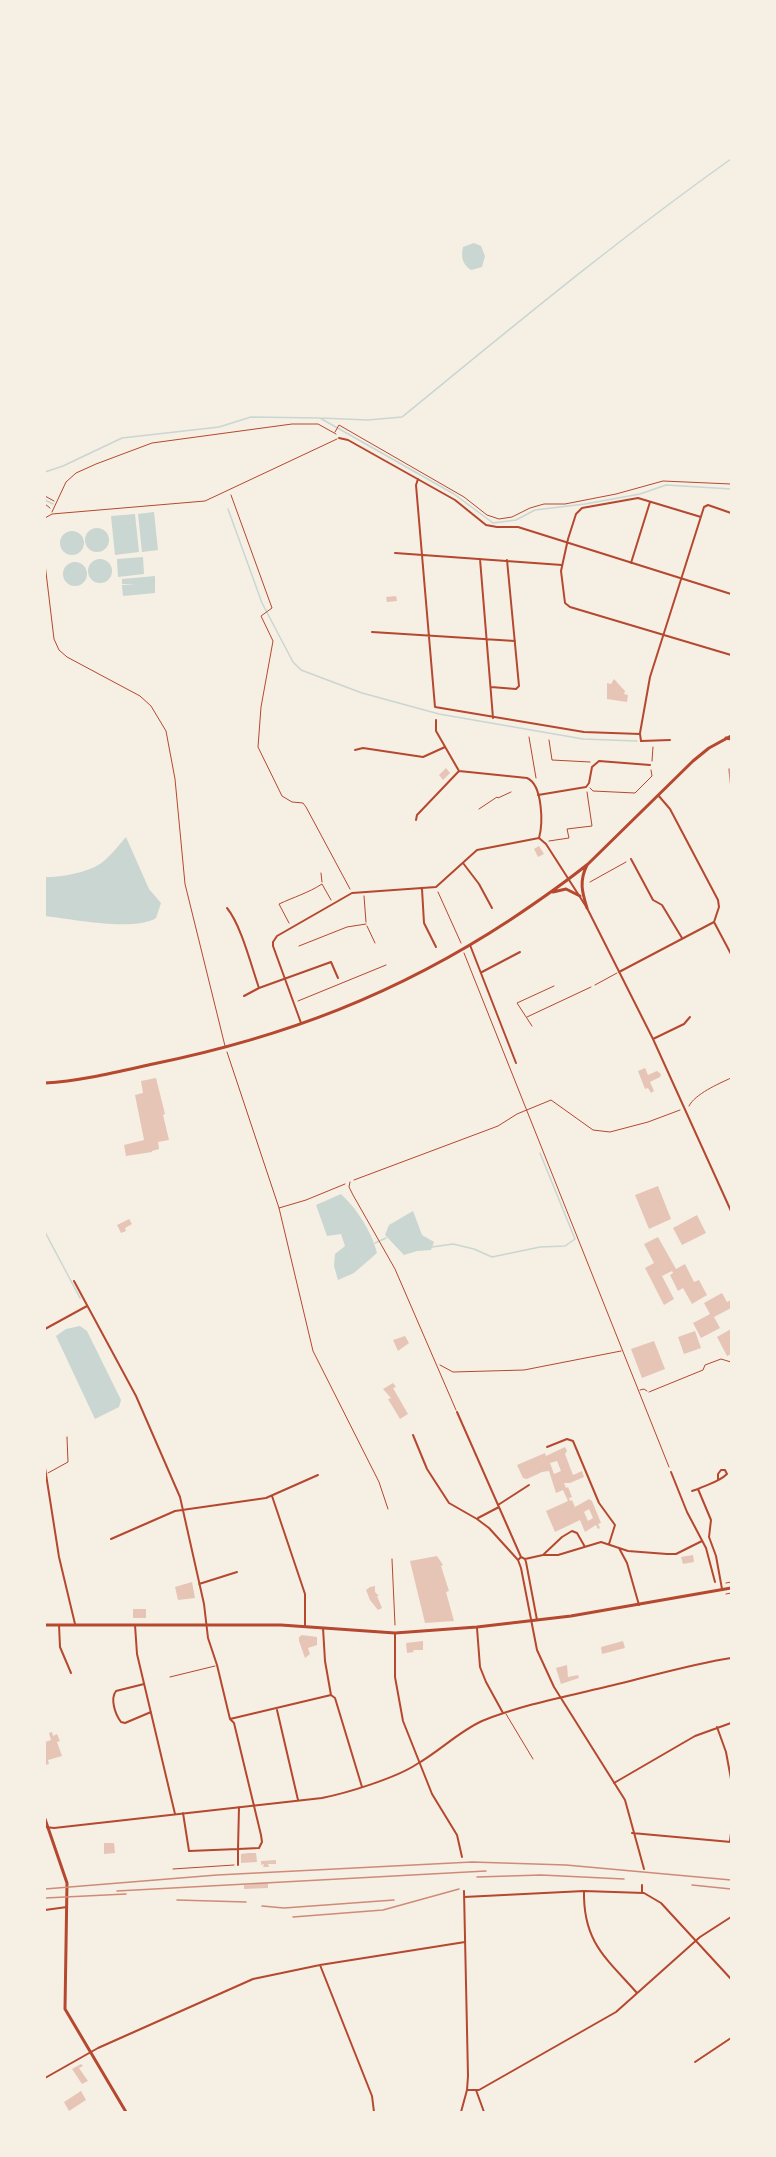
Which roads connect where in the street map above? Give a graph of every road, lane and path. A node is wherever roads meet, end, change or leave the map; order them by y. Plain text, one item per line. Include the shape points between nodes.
1 (339, 438) joint
2 (418, 478) junction
3 (731, 484) edge
4 (229, 491) junction
5 (45, 496) edge
6 (56, 502) junction
7 (650, 502) junction
8 (45, 504) edge
9 (731, 513) edge
10 (701, 517) junction
11 (45, 518) edge
12 (567, 543) junction
13 (395, 553) dead end
14 (422, 554) junction
15 (480, 558) junction
16 (507, 560) junction
17 (631, 563) junction
18 (45, 564) edge
19 (562, 565) junction
20 (681, 579) junction
21 (731, 594) edge
22 (372, 632) dead end
23 (428, 635) junction
24 (664, 635) junction
25 (486, 639) junction
26 (515, 641) junction
27 (731, 654) edge
28 (491, 687) junction
29 (493, 718) junction
30 (436, 720) dead end
31 (640, 734) junction
32 (529, 737) dead end
33 (731, 737) edge
34 (549, 740) dead end
35 (670, 740) dead end
36 (653, 742) junction
37 (445, 747) junction
38 (355, 750) dead end
39 (597, 762) junction
40 (650, 765) junction
41 (459, 771) junction
42 (535, 783) junction
43 (587, 786) junction
44 (511, 792) dead end
45 (538, 795) junction
46 (658, 795) junction
47 (479, 809) dead end
48 (416, 820) dead end
49 (539, 838) junction
50 (544, 842) junction
51 (631, 859) joint
52 (464, 863) junction
53 (588, 864) junction
54 (321, 873) dead end
55 (569, 879) junction
56 (590, 882) dead end
57 (322, 884) junction
58 (436, 887) junction
59 (422, 889) junction
60 (363, 892) junction
61 (551, 892) junction
62 (352, 893) junction
63 (580, 896) junction
64 (333, 904) junction
65 (227, 908) dead end
66 (492, 908) dead end
67 (587, 908) junction
68 (714, 922) junction
69 (366, 924) junction
70 (292, 927) junction
71 (682, 938) junction
72 (375, 943) dead end
73 (470, 945) junction
74 (299, 946) dead end
75 (436, 947) dead end
76 (463, 949) junction
77 (520, 952) dead end
78 (731, 954) edge
79 (386, 965) dead end
80 (482, 972) junction
81 (619, 972) junction
82 (285, 978) junction
83 (338, 978) dead end
84 (595, 985) joint
85 (554, 987) dead end
86 (259, 988) junction
87 (244, 996) dead end
88 (294, 1003) junction
89 (527, 1017) junction
90 (690, 1017) dead end
91 (302, 1025) junction
92 (532, 1026) dead end
93 (654, 1039) junction
94 (226, 1048) junction
95 (516, 1063) dead end
96 (731, 1078) edge
97 (45, 1083) edge
98 (690, 1106) dead end
99 (527, 1109) junction
100 (682, 1110) dead end
101 (350, 1182) junction
102 (279, 1208) junction
103 (731, 1211) edge
104 (74, 1281) dead end
105 (87, 1306) junction
106 (45, 1329) edge
107 (623, 1350) junction
108 (436, 1360) junction
109 (731, 1362) edge
110 (639, 1391) junction
111 (649, 1392) joint
112 (458, 1412) joint
113 (413, 1435) dead end
114 (67, 1437) dead end
115 (547, 1447) dead end
116 (45, 1468) edge
117 (671, 1472) joint
118 (46, 1474) edge
119 (318, 1474) dead end
120 (718, 1480) dead end
121 (529, 1485) dead end
122 (698, 1489) junction
123 (692, 1491) dead end
124 (272, 1496) junction
125 (499, 1506) junction
126 (183, 1509) junction
127 (388, 1509) dead end
128 (477, 1519) junction
129 (111, 1539) dead end
130 (702, 1541) junction
131 (609, 1544) junction
132 (585, 1547) junction
133 (619, 1548) junction
134 (543, 1555) junction
135 (392, 1559) dead end
136 (519, 1560) junction
137 (526, 1561) junction
138 (237, 1572) dead end
139 (715, 1582) dead end
140 (731, 1582) edge
141 (199, 1584) junction
142 (721, 1586) junction
143 (731, 1587) edge
144 (731, 1593) edge
145 (726, 1594) dead end
146 (639, 1605) junction
147 (537, 1620) junction
148 (531, 1621) junction
149 (59, 1624) junction
150 (75, 1624) junction
151 (45, 1625) edge
152 (135, 1625) junction
153 (207, 1625) junction
154 (394, 1625) dead end
155 (305, 1627) junction
156 (477, 1627) junction
157 (324, 1628) junction
158 (395, 1633) junction
159 (731, 1658) edge
160 (217, 1665) junction
161 (71, 1674) dead end
162 (170, 1677) dead end
163 (144, 1684) junction
164 (331, 1695) junction
165 (560, 1696) junction
166 (277, 1709) junction
167 (151, 1712) junction
168 (504, 1712) junction
169 (230, 1719) junction
170 (731, 1723) edge
171 (717, 1727) junction
172 (532, 1759) dead end
173 (419, 1763) junction
174 (731, 1779) edge
175 (614, 1783) junction
176 (362, 1787) junction
177 (298, 1800) junction
178 (254, 1805) junction
179 (239, 1807) junction
180 (183, 1813) junction
181 (175, 1814) junction
182 (45, 1819) edge
183 (46, 1827) edge
184 (632, 1833) junction
185 (731, 1833) edge
186 (731, 1841) edge
187 (238, 1850) junction
188 (462, 1857) dead end
189 (238, 1865) joint
190 (173, 1869) dead end
191 (644, 1869) dead end
192 (642, 1885) dead end
193 (464, 1891) dead end
194 (584, 1892) junction
195 (642, 1892) junction
196 (464, 1897) junction
197 (67, 1908) junction
198 (45, 1910) edge
199 (731, 1917) edge
200 (695, 1941) junction
201 (465, 1942) junction
202 (320, 1965) junction
203 (731, 1979) edge
204 (637, 1993) junction
205 (731, 2038) edge
206 (90, 2052) junction
207 (695, 2062) dead end
208 (45, 2078) edge
209 (467, 2090) junction
210 (476, 2090) junction
211 (126, 2112) edge
212 (374, 2112) edge
213 (461, 2112) edge
214 (484, 2112) edge

1 - 2 street
1 - 4 lane
2 - 12 street via 486,525 518,527
2 - 14 street
3 - 6 path via 663,482 616,495 544,504 499,519 338,426 335,432 313,423 152,443 76,473 66,482
4 - 11 lane via 205,501 52,514
4 - 62 path via 272,608 261,616 273,641 258,747 282,796 306,807
5 - 6 path
6 - 8 path via 52,510
7 - 10 street
7 - 12 street via 634,498 582,508 576,514
7 - 17 street
9 - 10 street via 708,505
10 - 20 street
12 - 17 street
12 - 19 street
13 - 14 street
14 - 15 street
14 - 23 street
15 - 16 street
15 - 25 street
16 - 19 street
16 - 26 street
17 - 20 street
18 - 94 lane via 54,639 59,650 140,696 166,731 175,779 185,884
19 - 24 street via 566,605
20 - 21 street
20 - 24 street
22 - 23 street
23 - 25 street
23 - 29 street via 435,707
24 - 27 street
24 - 31 street via 646,692
25 - 26 street
25 - 28 street
26 - 28 street via 519,686
28 - 29 street
29 - 31 street via 584,732
30 - 37 street via 436,731
31 - 36 street via 641,741
32 - 42 path
33 - 46 street via 702,753
34 - 39 path via 552,760
35 - 36 street
36 - 40 path
37 - 38 street via 423,757
37 - 41 street
39 - 40 street
39 - 43 street
40 - 43 path via 652,776 635,793 593,791
41 - 42 street via 527,778
41 - 48 street
42 - 45 street
43 - 45 street
43 - 50 path via 592,826 567,829 569,838
44 - 47 path
45 - 49 street via 542,828
46 - 53 street
46 - 68 street via 670,808 718,900
49 - 50 street
49 - 52 street via 480,848
50 - 55 street
51 - 56 path
51 - 71 street via 653,900 662,905
52 - 58 street
52 - 66 street
53 - 55 street
53 - 67 street via 581,880
54 - 57 path
55 - 61 street
55 - 63 street
57 - 64 path
57 - 70 path via 279,904
58 - 59 street
58 - 76 path
59 - 60 street
59 - 75 street via 424,923
60 - 62 street
60 - 69 path
61 - 63 street via 567,889
61 - 73 street
62 - 64 street
63 - 67 street
64 - 70 street
65 - 86 street
67 - 81 street
68 - 71 street
68 - 78 street
69 - 72 path
69 - 74 path via 347,927
70 - 82 street via 273,942
71 - 81 street
73 - 76 street
73 - 80 street
76 - 91 street via 392,987
76 - 99 path
77 - 80 street
79 - 88 path
80 - 95 street
81 - 84 lane
81 - 93 street
82 - 83 street via 331,962
82 - 86 street
82 - 88 street
84 - 89 path
85 - 89 path via 518,1003
86 - 87 street
88 - 91 street
89 - 92 path
90 - 93 street
91 - 94 street
93 - 103 street
94 - 97 street via 92,1077
94 - 102 path
96 - 98 path via 705,1091
99 - 100 path via 551,1101 593,1130 610,1132
99 - 101 path via 498,1126
99 - 107 path
101 - 102 path
101 - 108 lane via 349,1187 380,1241
102 - 127 path via 313,1351 379,1482
104 - 105 street
105 - 106 street
105 - 126 street via 136,1396
107 - 108 path via 524,1370 453,1372
107 - 110 path
108 - 112 lane
109 - 111 lane via 721,1359
110 - 111 path
110 - 117 path
112 - 125 street
113 - 128 street via 449,1503
114 - 118 lane via 68,1462
115 - 131 street via 567,1439 573,1441 599,1503 615,1525
116 - 118 street
117 - 130 street
118 - 150 street
119 - 124 street
120 - 122 street
121 - 125 street
122 - 123 street
122 - 142 street via 711,1520 709,1537
124 - 126 street via 253,1502
124 - 155 street via 305,1594
125 - 128 street
125 - 136 street
126 - 129 street
126 - 141 street
128 - 136 street
130 - 133 street via 676,1554
130 - 139 street
131 - 132 street
131 - 133 street
132 - 134 street
132 - 134 street via 572,1531
133 - 146 street
134 - 137 street
135 - 154 path
136 - 137 street
136 - 148 street
137 - 147 street
138 - 141 street
140 - 142 path
141 - 153 street
142 - 143 street
142 - 146 street
144 - 145 path
146 - 147 street
147 - 148 street
148 - 156 street
148 - 165 street via 537,1650
149 - 150 street
149 - 151 street
149 - 161 street via 60,1647
150 - 152 street
152 - 153 street
152 - 163 street
153 - 155 street
153 - 160 street
155 - 157 street
156 - 158 street
156 - 168 street via 480,1667
157 - 158 street
157 - 164 street
158 - 173 street via 398,1697
159 - 165 street
160 - 162 lane
160 - 169 street
163 - 167 street
163 - 167 street via 114,1693 117,1715 125,1723
164 - 166 street
164 - 176 street
165 - 168 street
165 - 175 street
166 - 169 street
166 - 177 street
167 - 181 street
168 - 172 lane
168 - 173 street via 469,1728
169 - 178 street
170 - 171 street
171 - 174 street
171 - 175 street
173 - 176 street
173 - 188 street via 457,1835
175 - 184 street via 626,1803
176 - 177 street via 333,1796
177 - 178 street
178 - 179 street
178 - 187 street via 261,1846
179 - 180 street
179 - 187 street
180 - 181 street
180 - 187 street via 189,1851
181 - 183 street
182 - 183 street
183 - 197 street via 67,1883
184 - 186 street
184 - 191 street
185 - 186 street
187 - 189 street
189 - 190 path
192 - 195 street
193 - 196 street
194 - 195 street
194 - 196 street
194 - 204 street via 585,1920 595,1944
195 - 200 street via 661,1903
196 - 201 street
197 - 198 street
197 - 206 street via 65,2009
199 - 200 street
200 - 203 street
200 - 204 street
201 - 202 street
201 - 209 street
202 - 206 street via 240,1984
202 - 212 street via 372,2096
204 - 210 street via 611,2015
205 - 207 street
206 - 208 street
206 - 211 street
209 - 210 street
209 - 213 street
210 - 214 street

